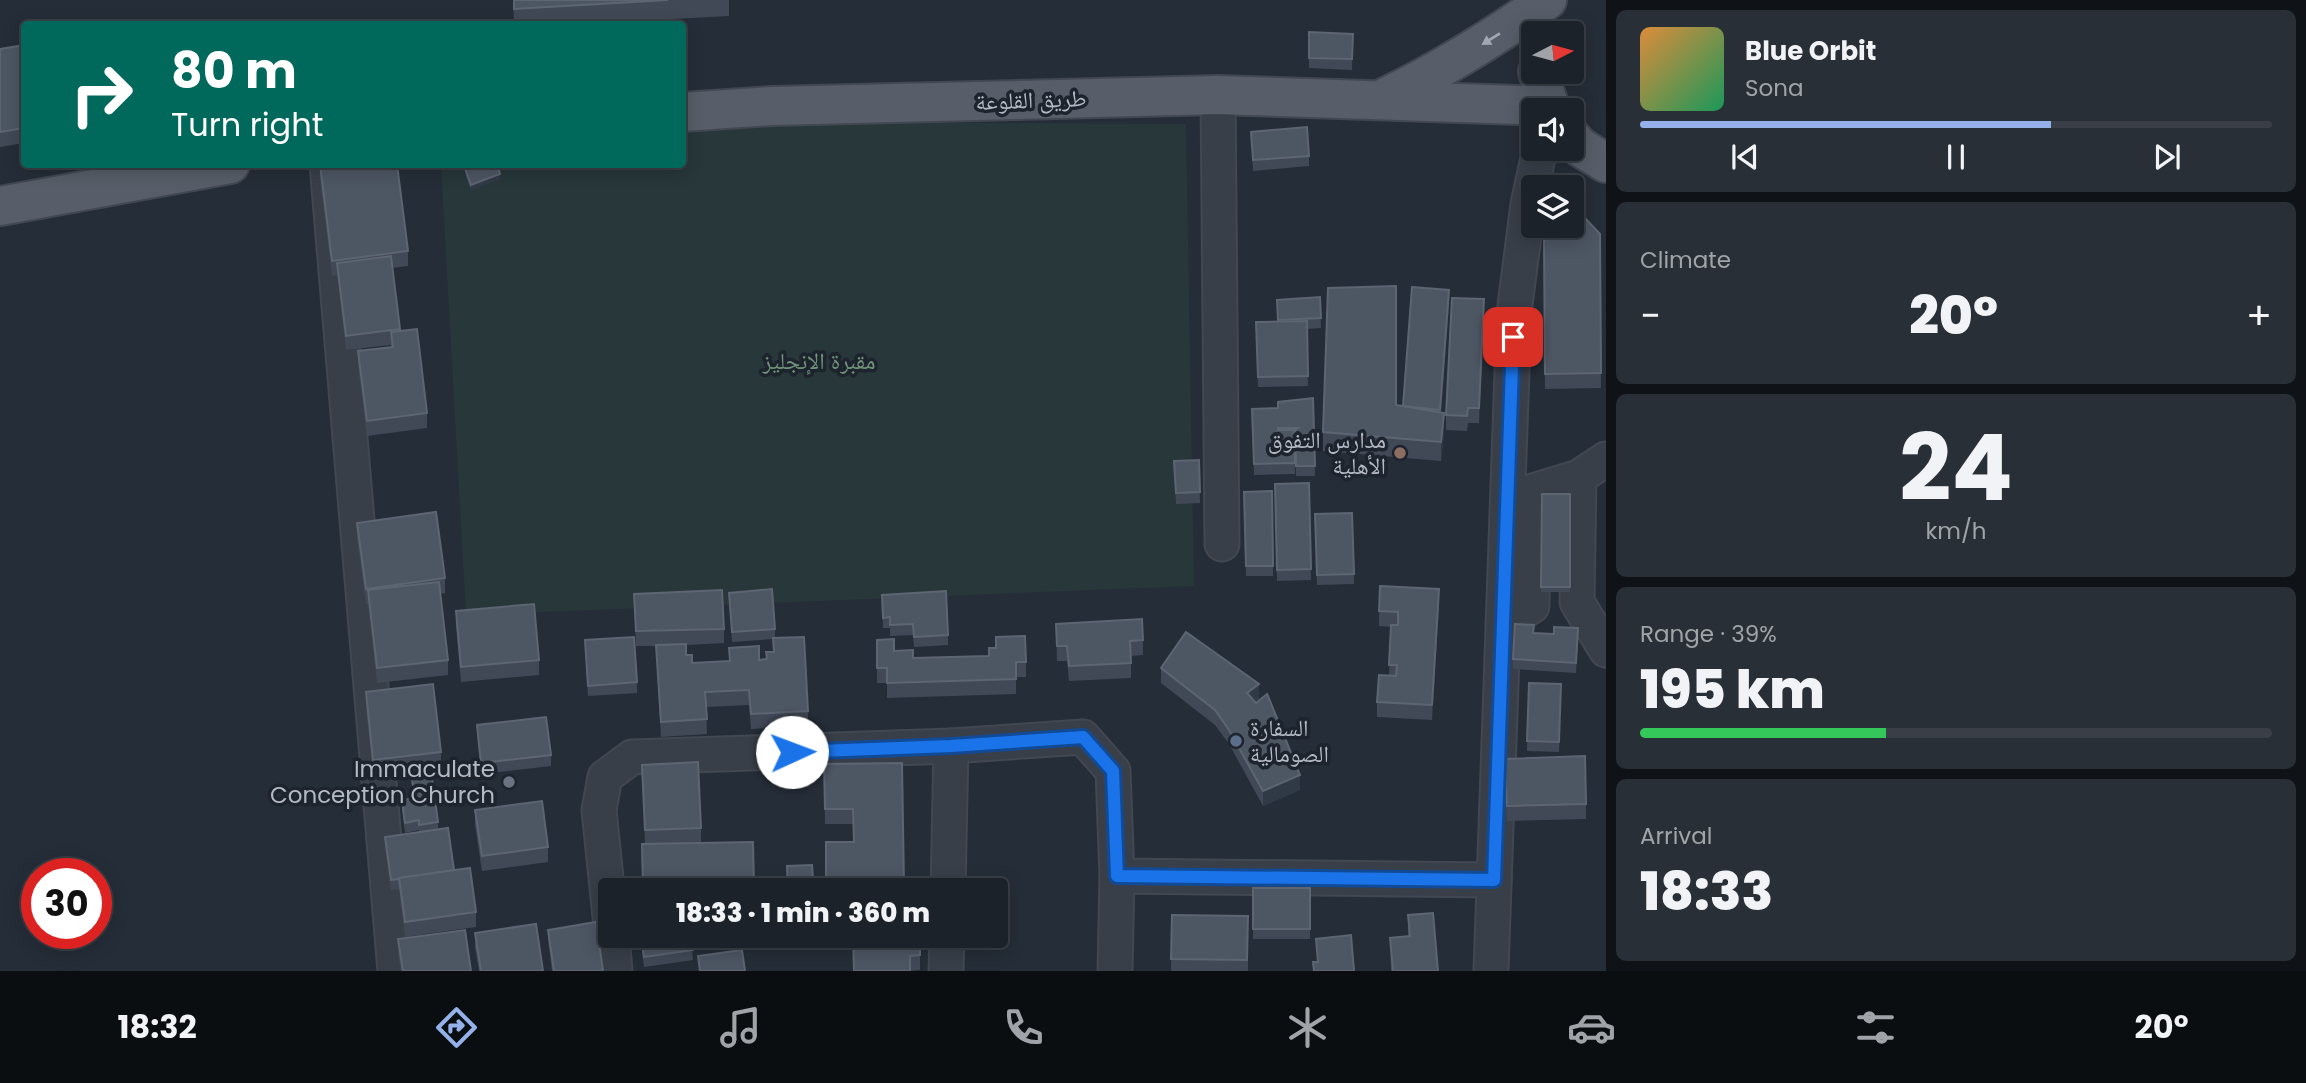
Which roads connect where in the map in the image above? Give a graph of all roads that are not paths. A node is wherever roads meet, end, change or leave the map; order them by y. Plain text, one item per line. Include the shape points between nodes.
1 (1548, 0) edge
2 (1542, 21) edge
3 (1218, 94) junction
4 (1380, 100) junction
5 (1521, 100) edge
6 (686, 112) edge
7 (1584, 149) edge
8 (1537, 161) edge
9 (1606, 163) edge
10 (208, 168) edge
11 (327, 168) edge
12 (0, 206) edge
13 (1606, 459) edge
14 (1579, 477) junction
15 (1222, 544) dead end
16 (1577, 602) junction
17 (1532, 606) junction
18 (1503, 624) junction
19 (1606, 650) edge
20 (951, 746) junction
21 (1117, 876) junction
22 (606, 878) edge
23 (948, 878) edge
24 (1494, 880) junction
25 (613, 948) edge
26 (947, 948) edge
27 (395, 971) edge
28 (615, 971) edge
29 (946, 971) edge
30 (1115, 971) edge
31 (1491, 971) edge

1 - 2 main road
1 -> 4 main road via 1437,72
3 - 4 main road, طريق القلوعة
3 - 6 main road, طريق القلوعة
3 - 15 street
4 - 5 main road, طريق القلوعة
7 - 9 main road
8 - 18 street via 1514,313
10 - 12 main road
11 - 27 street
13 - 14 street
14 - 16 street
14 - 17 street via 1533,491
16 - 17 street
16 - 19 street
17 - 18 street
18 - 24 street
20 - 21 street via 1083,737 1113,771
20 - 22 street via 632,757 605,777 599,810
20 - 23 street
21 - 24 street
21 - 30 street
24 - 31 street
25 - 28 street
26 - 29 street

